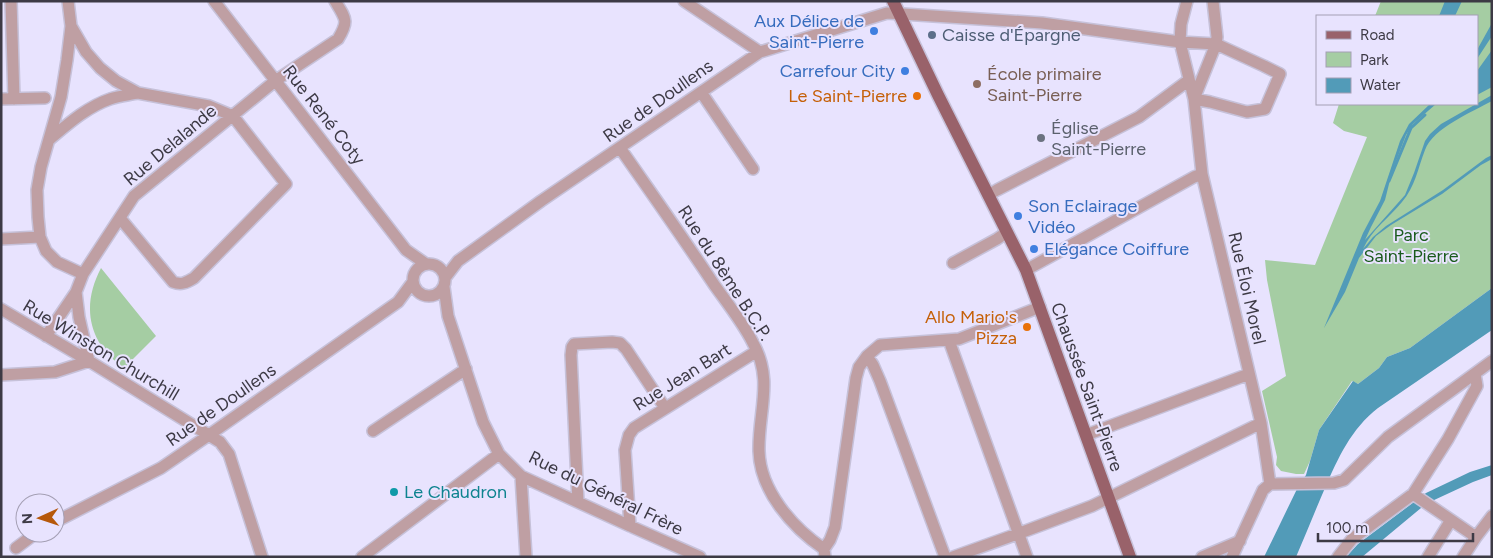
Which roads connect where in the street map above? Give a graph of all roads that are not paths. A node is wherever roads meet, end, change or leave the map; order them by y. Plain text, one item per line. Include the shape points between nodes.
1 (11, 1) edge
2 (68, 1) edge
3 (214, 1) edge
4 (335, 1) edge
5 (684, 1) edge
6 (893, 1) edge
7 (1187, 1) edge
8 (1213, 1) edge
9 (898, 13) junction
10 (71, 26) junction
11 (1180, 42) junction
12 (1216, 44) junction
13 (760, 52) junction
14 (1189, 80) junction
15 (275, 81) junction
16 (701, 92) junction
17 (138, 93) junction
18 (14, 98) junction
19 (45, 98) dead end
20 (1, 99) edge
21 (1194, 99) junction
22 (233, 116) junction
23 (50, 139) junction
24 (620, 148) junction
25 (753, 169) dead end
26 (1202, 174) junction
27 (988, 195) junction
28 (120, 218) junction
29 (1007, 232) junction
30 (40, 237) junction
31 (1, 239) edge
32 (406, 250) junction
33 (458, 261) junction
34 (953, 263) dead end
35 (426, 264) junction
36 (439, 267) junction
37 (1026, 270) junction
38 (83, 274) junction
39 (413, 279) junction
40 (445, 283) junction
41 (76, 292) junction
42 (426, 296) junction
43 (398, 302) junction
44 (1040, 307) junction
45 (1, 309) edge
46 (448, 316) junction
47 (46, 336) junction
48 (950, 340) junction
49 (757, 351) junction
50 (867, 356) junction
51 (89, 361) junction
52 (1489, 363) edge
53 (466, 369) junction
54 (1248, 374) junction
55 (1474, 374) junction
56 (1, 376) edge
57 (665, 408) junction
58 (1261, 423) junction
59 (373, 432) dead end
60 (1086, 434) junction
61 (209, 435) junction
62 (499, 454) junction
63 (522, 476) junction
64 (1270, 484) junction
65 (1413, 494) junction
66 (1109, 498) junction
67 (578, 502) junction
68 (1492, 516) edge
69 (65, 517) edge
70 (1451, 520) junction
71 (630, 526) junction
72 (1020, 533) junction
73 (1476, 537) junction
74 (1240, 541) junction
75 (23, 543) edge
76 (16, 548) dead end
77 (824, 553) edge
78 (262, 557) edge
79 (362, 557) edge
80 (526, 557) edge
81 (700, 557) edge
82 (945, 557) edge
83 (953, 557) edge
84 (1027, 557) edge
85 (1130, 557) edge
86 (1202, 557) edge
87 (1232, 557) edge
88 (1338, 557) edge
89 (1428, 557) edge
90 (1463, 557) edge

1 - 18 street
2 - 10 street
3 - 15 street, Rue René Coty
4 - 15 street, Rue Delalande via 346,20 338,39
5 - 13 street
6 - 9 main road, Chaussée Saint-Pierre
7 - 11 street, Rue Éloi Morel
8 - 12 street, Rue Éloi Morel
9 - 11 street, Rue de Doullens via 1042,24
9 - 13 street, Rue de Doullens via 887,13
9 - 27 main road, Chaussée Saint-Pierre
10 - 17 street via 100,68
10 - 23 street via 61,97
11 - 12 street, Rue de Doullens
11 - 14 street, Rue Éloi Morel
12 - 21 street, Rue Éloi Morel
12 - 21 street via 1280,74 1265,110 1247,112
13 - 16 street, Rue de Doullens
14 - 21 street, Rue Éloi Morel
14 - 27 street via 1139,117
15 - 22 street, Rue Delalande
15 - 32 street, Rue René Coty
16 - 24 street, Rue de Doullens
16 - 25 street
17 - 22 street via 209,106
17 - 23 street via 96,105
18 - 19 street
18 - 20 street
21 - 26 street, Rue Éloi Morel
22 - 28 street, Rue Delalande via 134,196
22 - 28 street via 286,184 194,278 185,283 173,282
23 - 30 street via 38,190
24 - 33 street, Rue de Doullens
24 - 49 street, Rue du 8ème B.C.P.
26 - 37 street
26 - 54 street, Rue Éloi Morel
27 - 29 main road, Chaussée Saint-Pierre
28 - 38 street, Rue Delalande
29 - 34 street
29 - 37 main road, Chaussée Saint-Pierre
30 - 31 street
30 - 38 street via 46,251 57,262
32 - 35 street, Rue René Coty
32 - 39 street, Rue René Coty
33 - 36 street, Rue de Doullens
33 - 40 street, Rue de Doullens
35 - 36 street
35 - 39 street via 416,270
36 - 40 street
37 - 44 main road, Chaussée Saint-Pierre
38 - 41 street, Rue Delalande
39 - 42 street via 417,292
39 - 43 street, Rue de Doullens
40 - 42 street via 441,292
40 - 46 street, Rue du Général Frère
41 - 47 street, Rue Delalande
41 - 51 street
42 - 43 street, Rue de Doullens
42 - 46 street, Rue du Général Frère
43 - 61 street, Rue de Doullens
44 - 48 street
44 - 60 main road, Chaussée Saint-Pierre
45 - 47 street, Rue Winston Churchill
46 - 53 street, Rue du Général Frère
47 - 51 street, Rue Winston Churchill
48 - 50 street via 880,345
48 - 72 street
49 - 57 street, Rue Jean Bart
49 - 77 street, Rue du 8ème B.C.P. via 763,369 764,390 759,451 761,471 776,502
50 - 77 street via 856,378 835,527
50 - 82 street via 880,380
51 - 56 street via 56,372
51 - 61 street, Rue Winston Churchill
52 - 55 street
53 - 59 street
53 - 62 street, Rue du Général Frère via 483,422
54 - 58 street, Rue Éloi Morel
54 - 60 street
55 - 64 street via 1388,437 1344,480
55 - 65 street via 1477,386
57 - 67 street via 620,343 574,344 571,355
57 - 71 street, Rue Jean Bart via 634,428 627,440
58 - 64 street, Rue Éloi Morel
58 - 66 street
60 - 66 main road, Chaussée Saint-Pierre
61 - 69 street, Rue de Doullens via 161,468
61 - 78 street, Rue Winston Churchill via 220,442 229,454
62 - 63 street, Rue du Général Frère
62 - 79 street
63 - 67 street, Rue du Général Frère
63 - 80 street
64 - 74 street via 1263,490
65 - 70 street
65 - 88 street via 1352,539
66 - 72 street
66 - 85 main road, Chaussée Saint-Pierre
67 - 71 street, Rue du Général Frère
68 - 73 street
70 - 73 street
70 - 89 street
71 - 81 street, Rue du Général Frère
72 - 83 street
72 - 84 street
73 - 90 street
74 - 86 street
74 - 87 street
75 - 76 street

